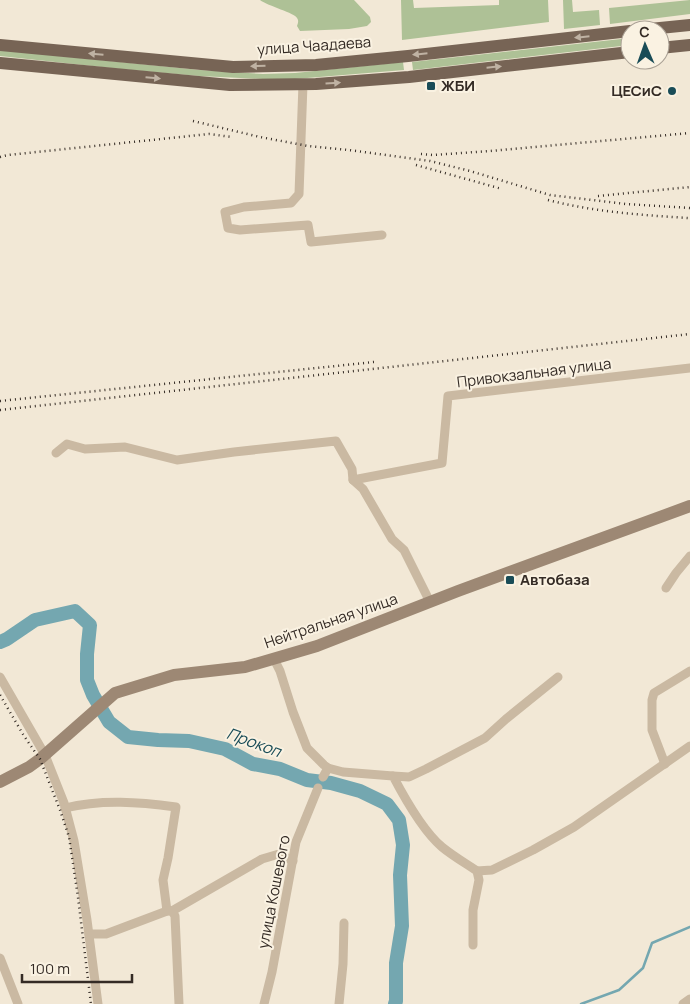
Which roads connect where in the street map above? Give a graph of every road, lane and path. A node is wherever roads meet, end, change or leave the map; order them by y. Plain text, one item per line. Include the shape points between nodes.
1 (690, 25) edge
2 (670, 27) edge
3 (620, 32) edge
4 (0, 45) edge
5 (690, 46) edge
6 (670, 47) edge
7 (620, 53) edge
8 (0, 63) edge
9 (303, 84) junction
10 (382, 235) dead end
11 (690, 368) edge
12 (56, 453) dead end
13 (352, 480) junction
14 (690, 506) edge
15 (690, 556) edge
16 (666, 588) dead end
17 (430, 602) junction
18 (274, 659) junction
19 (690, 671) edge
20 (0, 677) edge
21 (558, 677) dead end
22 (690, 746) edge
23 (45, 756) junction
24 (665, 764) junction
25 (328, 768) junction
26 (393, 776) junction
27 (323, 777) dead end
28 (0, 782) edge
29 (318, 788) dead end
30 (66, 808) junction
31 (293, 861) junction
32 (477, 871) junction
33 (169, 911) junction
34 (344, 923) dead end
35 (89, 934) junction
36 (473, 945) dead end
37 (0, 958) edge
38 (690, 999) edge
39 (18, 1004) edge
40 (98, 1004) edge
41 (179, 1004) edge
42 (264, 1004) edge
43 (339, 1004) edge
44 (683, 1004) edge

1 - 2 main road
3 -> 4 main road, улица Чаадаева via 316,65 233,67
5 - 6 main road
9 -> 7 main road via 409,77
8 -> 9 main road via 230,85
9 - 10 street via 299,194 291,203 225,212 228,228 308,225 311,242
11 - 13 street, Привокзальная улица via 448,396 442,463
12 - 13 street via 67,444 85,449 125,447 178,460 336,441 352,469
13 - 17 street via 363,489 392,539 404,550
14 - 17 main road, Нейтральная улица
15 - 16 street
17 - 18 main road, Нейтральная улица via 317,646
18 - 23 main road, Нейтральная улица via 245,667 174,676 115,693
18 - 25 street via 307,748
19 - 24 street via 654,693 652,700 652,730
20 - 23 street
21 - 26 street via 485,738 409,777
22 - 24 street
23 - 28 main road, Нейтральная улица
23 - 30 street
24 - 32 street via 574,827 492,870
25 - 26 street
25 - 27 street
26 - 32 street via 430,834 441,846
29 - 31 street, улица Кошевого via 296,842
30 - 33 street via 90,803 141,802 176,806 163,880
30 - 35 street
31 - 33 street via 279,854 262,859
31 - 42 street, улица Кошевого
32 - 36 street
33 - 35 street via 106,934
33 - 41 street via 175,916
34 - 43 street
35 - 40 street
37 - 39 street
38 - 44 street

